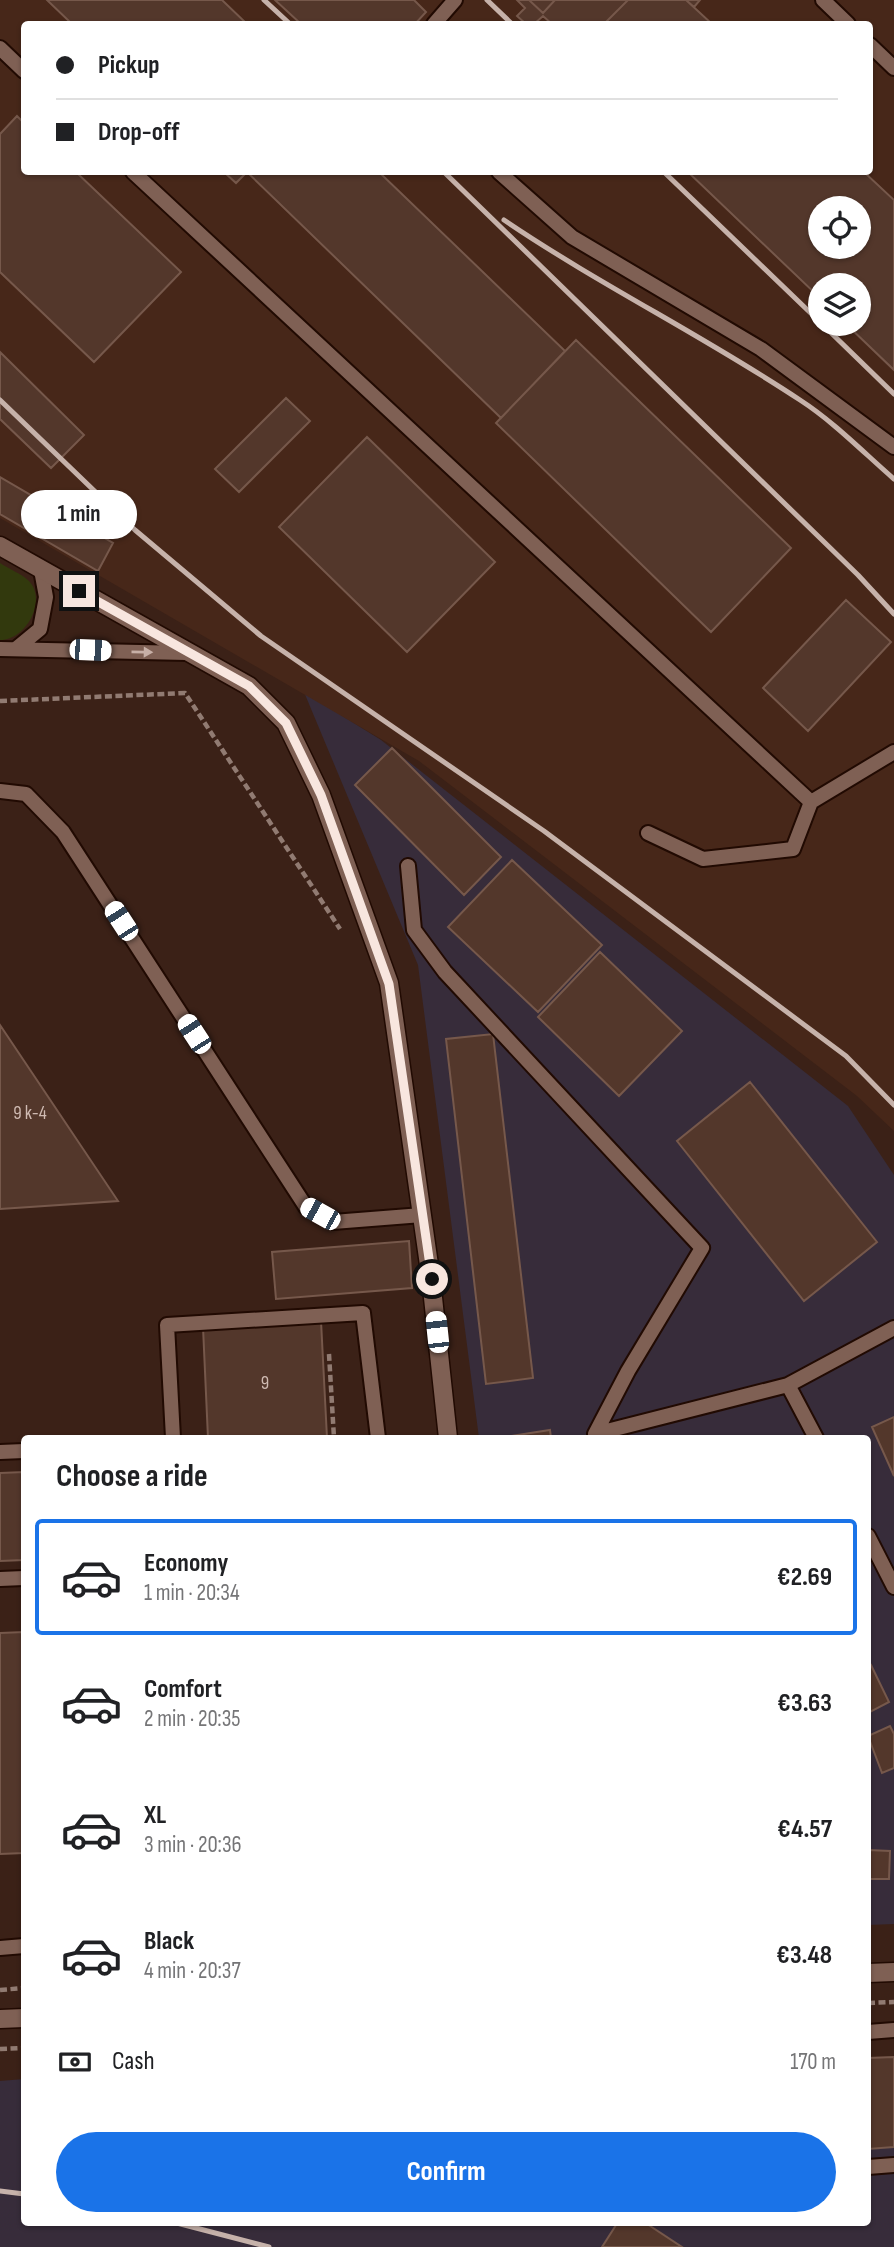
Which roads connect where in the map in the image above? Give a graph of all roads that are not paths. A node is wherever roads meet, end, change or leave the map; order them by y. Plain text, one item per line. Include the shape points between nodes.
1 (455, 0) edge
2 (823, 0) edge
3 (437, 21) edge
4 (845, 21) edge
5 (0, 48) edge
6 (873, 48) edge
7 (21, 68) edge
8 (894, 68) edge
9 (136, 175) edge
10 (502, 175) edge
11 (894, 447) edge
12 (0, 546) edge
13 (41, 570) junction
14 (17, 648) junction
15 (0, 649) edge
16 (187, 653) junction
17 (894, 752) edge
18 (0, 791) edge
19 (811, 802) junction
20 (648, 832) dead end
21 (408, 866) dead end
22 (422, 1215) junction
23 (894, 1328) edge
24 (788, 1385) junction
25 (173, 1435) edge
26 (377, 1435) edge
27 (449, 1435) edge
28 (596, 1435) edge
29 (599, 1435) edge
30 (814, 1435) edge
31 (21, 1451) edge
32 (0, 1452) edge
33 (871, 1542) edge
34 (21, 1578) edge
35 (0, 1579) edge
36 (894, 1587) edge
37 (21, 1946) edge
38 (0, 1948) edge
39 (894, 1972) edge
40 (871, 1973) edge
41 (21, 2018) edge
42 (0, 2019) edge
43 (894, 2030) edge
44 (871, 2032) edge
45 (894, 2165) edge
46 (871, 2167) edge

1 - 3 lane
2 - 4 lane
5 - 7 lane
6 - 8 lane
9 - 19 lane
10 - 11 lane via 572,237 761,349
12 - 13 street
13 - 14 lane via 46,597 40,629
13 - 16 street
14 - 15 lane
14 -> 16 lane
16 - 22 street via 249,686 286,723 321,795 389,984
17 - 19 lane
18 - 22 lane via 26,794 63,831 306,1207 333,1222
19 - 20 lane via 793,849 703,859
21 - 28 lane via 414,930 445,972 702,1248
22 - 27 street
23 - 24 lane
24 - 29 lane
24 - 30 lane
25 - 26 lane via 167,1325 363,1313
31 - 32 lane
33 - 36 lane
34 - 35 lane
37 - 38 lane
39 - 40 street
41 - 42 street
43 - 44 lane
45 - 46 lane

